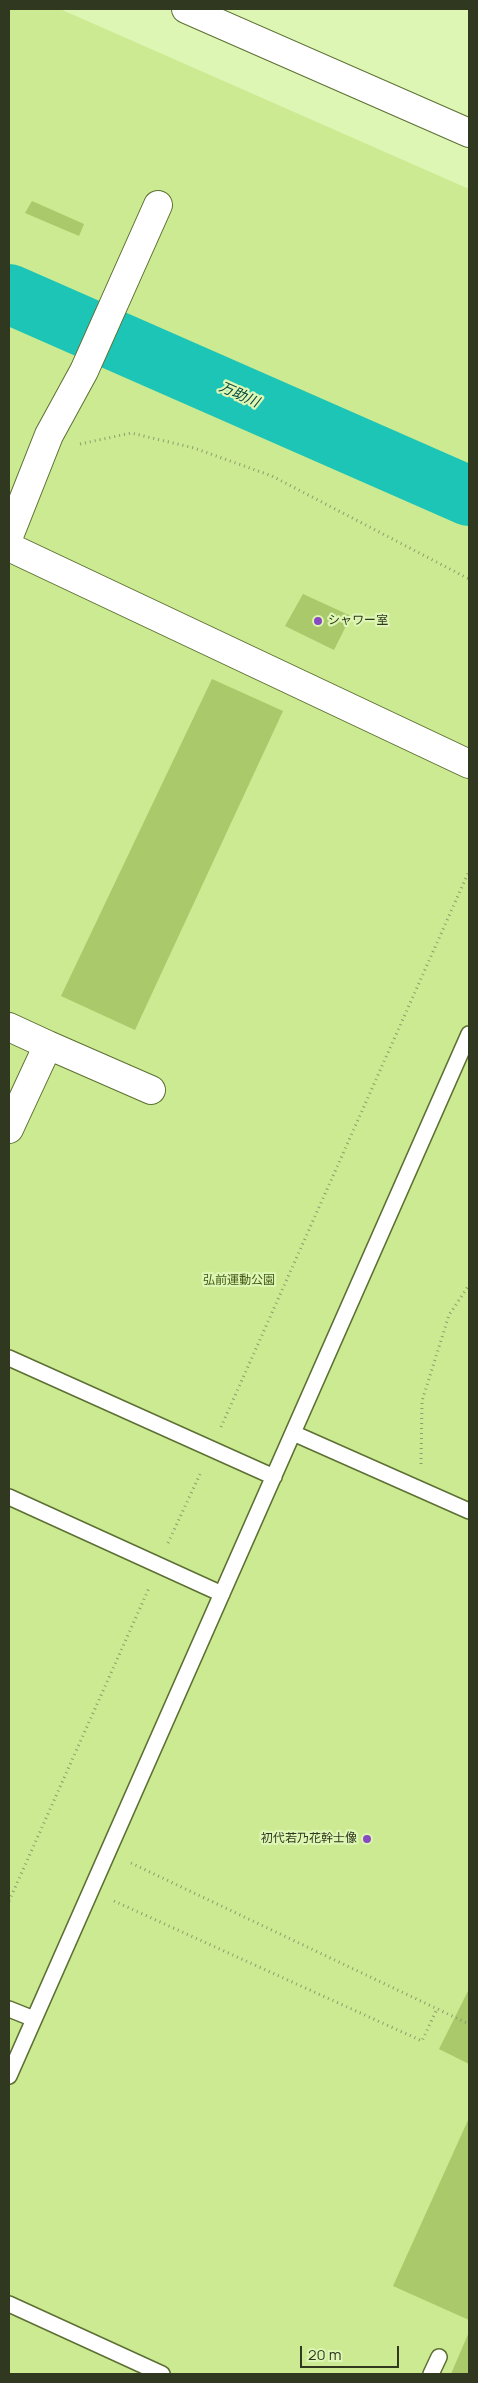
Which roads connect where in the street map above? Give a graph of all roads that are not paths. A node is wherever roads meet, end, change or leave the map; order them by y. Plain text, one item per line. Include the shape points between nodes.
1 (186, 9) edge
2 (469, 133) edge
3 (158, 205) dead end
4 (9, 536) edge
5 (9, 547) edge
6 (469, 764) edge
7 (9, 1027) edge
8 (469, 1034) edge
9 (48, 1045) junction
10 (151, 1090) dead end
11 (9, 1129) edge
12 (9, 1358) edge
13 (293, 1433) junction
14 (274, 1477) junction
15 (9, 1497) edge
16 (469, 1511) edge
17 (222, 1594) junction
18 (9, 2009) edge
19 (34, 2019) junction
20 (9, 2076) edge
21 (9, 2304) edge
22 (439, 2357) dead end
23 (162, 2374) edge
24 (431, 2374) edge

1 - 2 street
3 - 4 street via 84,371 42,452
5 - 6 street
7 - 9 street
8 - 13 lane
9 - 10 street
9 - 11 street
12 - 14 lane
13 - 14 lane
13 - 16 lane
14 - 17 lane
15 - 17 lane
17 - 19 lane
18 - 19 lane
19 - 20 lane
21 - 23 lane
22 - 24 lane

